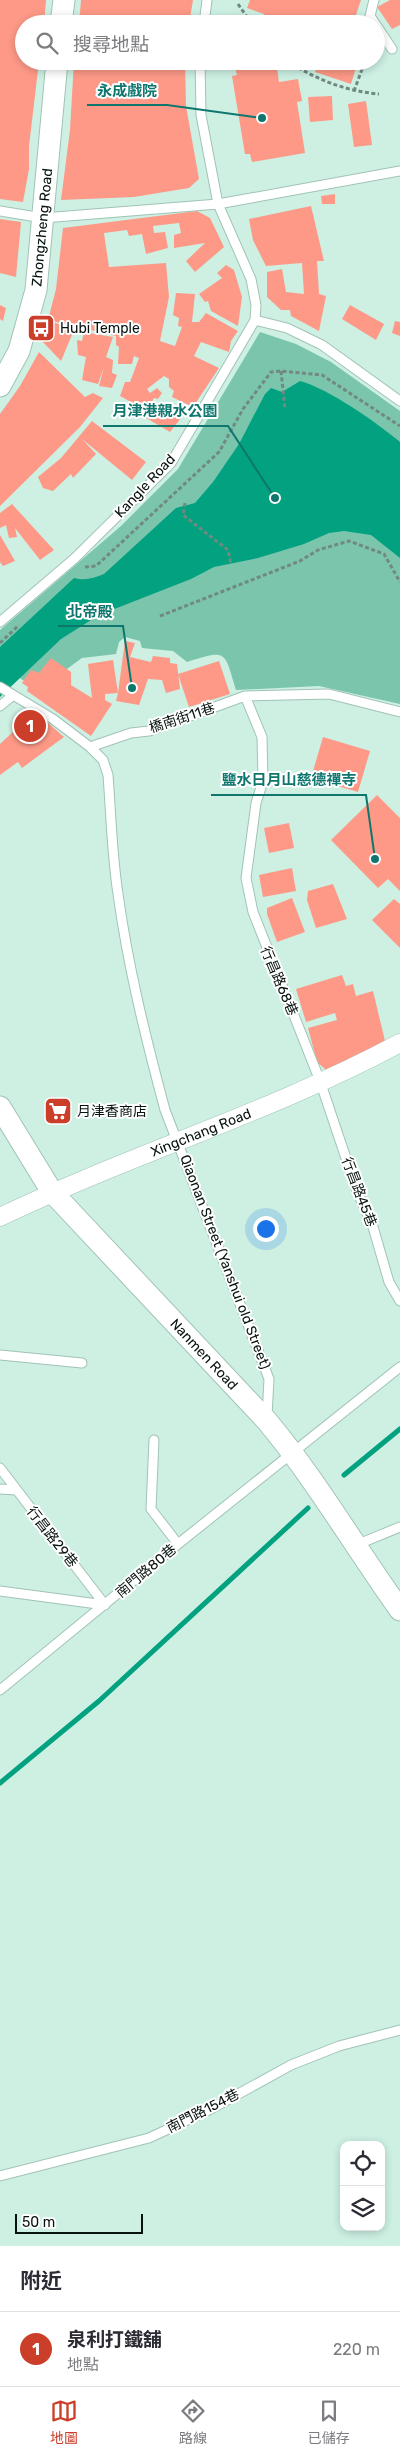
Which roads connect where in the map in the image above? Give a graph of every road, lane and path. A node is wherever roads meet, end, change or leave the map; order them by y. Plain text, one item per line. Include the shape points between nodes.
1 (64, 0) edge
2 (207, 0) edge
3 (374, 0) edge
4 (238, 4) dead end
5 (62, 15) edge
6 (205, 15) edge
7 (246, 15) edge
8 (370, 15) edge
9 (385, 38) edge
10 (392, 49) dead end
11 (57, 70) edge
12 (200, 70) edge
13 (301, 70) edge
14 (362, 70) edge
15 (354, 92) junction
16 (379, 94) dead end
17 (400, 171) edge
18 (218, 204) junction
19 (0, 211) edge
20 (43, 218) junction
21 (255, 320) junction
22 (281, 371) junction
23 (0, 386) edge
24 (400, 401) edge
25 (285, 409) dead end
26 (400, 426) edge
27 (185, 503) dead end
28 (231, 564) dead end
29 (78, 567) dead end
30 (400, 582) edge
31 (160, 616) dead end
32 (0, 622) edge
33 (21, 623) dead end
34 (0, 643) edge
35 (0, 687) edge
36 (10, 694) junction
37 (245, 696) junction
38 (0, 706) edge
39 (400, 712) edge
40 (90, 747) junction
41 (400, 1043) edge
42 (320, 1082) junction
43 (0, 1107) edge
44 (178, 1140) junction
45 (52, 1192) junction
46 (0, 1217) edge
47 (400, 1301) edge
48 (0, 1355) edge
49 (82, 1364) dead end
50 (400, 1367) edge
51 (266, 1421) junction
52 (154, 1440) dead end
53 (293, 1453) junction
54 (0, 1468) edge
55 (0, 1489) edge
56 (16, 1490) junction
57 (400, 1527) edge
58 (178, 1544) junction
59 (354, 1546) junction
60 (0, 1591) edge
61 (105, 1605) junction
62 (400, 1610) edge
63 (0, 1690) edge
64 (400, 2030) edge
65 (0, 2176) edge

1 - 5 street
2 - 6 lane
3 - 8 lane
4 - 7 path
9 - 10 lane
11 - 20 street, Zhongzheng Road
12 - 18 lane via 201,116
13 - 15 path
14 - 15 path
15 - 16 path
17 - 18 lane
18 - 20 lane
18 - 21 lane via 251,280
19 - 20 lane
20 - 23 street, Zhongzheng Road via 30,317 19,351
21 - 24 lane via 287,328 322,345
21 - 32 lane, Kangle Road via 171,463 75,558
22 - 25 path
22 - 26 path via 322,375
22 - 29 path via 271,372 243,409 219,452 96,566
27 - 28 path via 183,515 228,550
30 - 31 path via 384,554 349,542 318,550 300,561
33 - 34 path
35 - 36 lane, Qiaonan Street (Yanshui old Street)
36 - 38 lane
36 - 40 lane, Qiaonan Street (Yanshui old Street) via 53,719
37 - 39 lane, 橋南街11巷 via 329,694
37 - 40 lane, 橋南街11巷 via 149,731 131,732
37 - 42 lane, 行昌路68巷 via 262,737 263,781 256,803 246,878 263,942
40 - 44 lane, Qiaonan Street (Yanshui old Street) via 103,760 108,776 118,893 134,986 165,1110
41 - 42 street, Xingchang Road
42 - 44 street, Xingchang Road
42 - 47 lane, 行昌路45巷 via 356,1191 373,1227 389,1282
43 - 45 street, Nanmen Road
44 - 45 street, Xingchang Road
44 - 51 lane, Qiaonan Street (Yanshui old Street) via 269,1379
45 - 46 street, Xingchang Road
45 - 51 street, Nanmen Road
48 - 49 lane
50 - 53 lane, 南門路80巷
51 - 53 street, Nanmen Road
52 - 58 lane via 151,1509
53 - 58 lane, 南門路80巷
53 - 59 street, Nanmen Road
54 - 56 lane, 行昌路29巷
55 - 56 lane
56 - 61 lane, 行昌路29巷
57 - 59 lane
58 - 61 lane, 南門路80巷
59 - 62 street, Nanmen Road
60 - 61 lane
61 - 63 lane, 南門路80巷
64 - 65 lane, 南門路154巷 via 338,2046 291,2065 211,2109 149,2138

